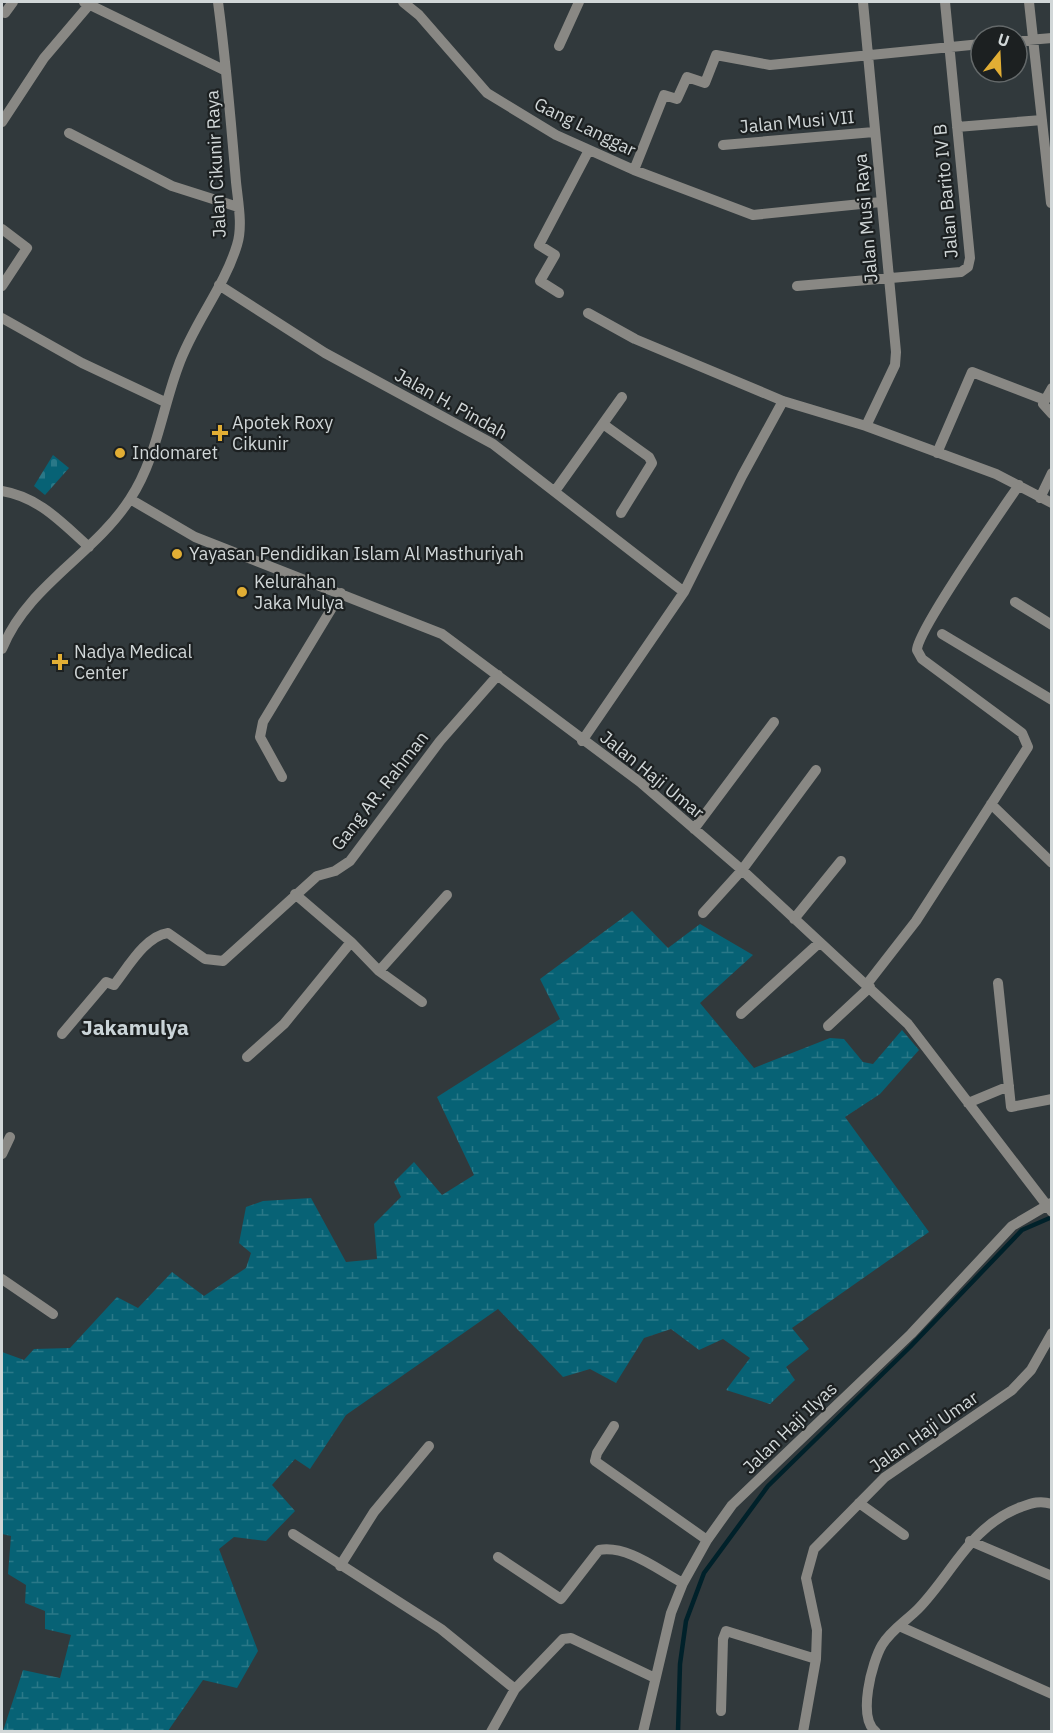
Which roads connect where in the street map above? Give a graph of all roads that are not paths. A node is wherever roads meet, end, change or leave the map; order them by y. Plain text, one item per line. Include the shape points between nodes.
1 (13, 2) edge
2 (218, 2) edge
3 (403, 2) edge
4 (579, 2) edge
5 (863, 2) edge
6 (945, 2) edge
7 (1029, 2) edge
8 (86, 3) edge
9 (5, 13) dead end
10 (1052, 38) edge
11 (1033, 39) junction
12 (1029, 40) edge
13 (969, 45) edge
14 (559, 46) dead end
15 (949, 47) junction
16 (868, 55) junction
17 (226, 71) junction
18 (1042, 120) junction
19 (2, 122) edge
20 (957, 127) junction
21 (874, 132) junction
22 (69, 133) dead end
23 (723, 145) dead end
24 (589, 150) junction
25 (634, 170) junction
26 (881, 202) junction
27 (1051, 203) edge
28 (238, 207) junction
29 (2, 229) edge
30 (887, 278) junction
31 (219, 285) junction
32 (2, 286) edge
33 (797, 286) dead end
34 (559, 293) dead end
35 (588, 313) dead end
36 (2, 318) edge
37 (1052, 388) edge
38 (622, 397) dead end
39 (1045, 400) junction
40 (783, 401) junction
41 (165, 402) junction
42 (1052, 414) edge
43 (603, 424) junction
44 (866, 426) junction
45 (937, 453) junction
46 (1052, 473) edge
47 (1018, 485) junction
48 (2, 491) edge
49 (555, 491) junction
50 (1040, 498) junction
51 (130, 499) junction
52 (1052, 503) edge
53 (621, 513) dead end
54 (89, 547) junction
55 (684, 592) junction
56 (341, 593) junction
57 (1015, 602) dead end
58 (1052, 625) edge
59 (942, 634) dead end
60 (2, 649) edge
61 (498, 675) junction
62 (1052, 700) edge
63 (774, 722) dead end
64 (582, 741) junction
65 (816, 770) dead end
66 (282, 777) dead end
67 (991, 804) junction
68 (694, 829) junction
69 (841, 861) dead end
70 (1052, 863) edge
71 (742, 870) junction
72 (295, 894) junction
73 (447, 895) dead end
74 (703, 913) dead end
75 (794, 919) junction
76 (351, 942) junction
77 (819, 943) junction
78 (379, 971) junction
79 (998, 983) dead end
80 (869, 986) junction
81 (422, 1002) dead end
82 (741, 1014) dead end
83 (828, 1026) dead end
84 (62, 1034) dead end
85 (247, 1057) dead end
86 (1009, 1086) junction
87 (1052, 1099) edge
88 (969, 1103) junction
89 (10, 1137) dead end
90 (2, 1154) edge
91 (1050, 1208) edge
92 (2, 1279) edge
93 (53, 1314) dead end
94 (1052, 1333) edge
95 (614, 1426) dead end
96 (429, 1446) dead end
97 (859, 1503) junction
98 (1052, 1504) edge
99 (293, 1534) dead end
100 (904, 1535) dead end
101 (707, 1540) junction
102 (970, 1541) junction
103 (498, 1557) dead end
104 (340, 1566) junction
105 (1052, 1576) edge
106 (683, 1583) junction
107 (899, 1626) junction
108 (816, 1659) junction
109 (655, 1678) junction
110 (515, 1689) junction
111 (1052, 1694) edge
112 (721, 1711) dead end
113 (491, 1731) edge
114 (643, 1731) edge
115 (803, 1731) edge
116 (876, 1731) edge

1 - 9 street
2 - 17 street, Jalan Cikunir Raya
3 - 24 street, Gang Langgar via 487,93 556,135
4 - 14 street
5 - 16 street, Jalan Musi Raya
6 - 15 street, Jalan Barito IV B
7 - 11 street
8 - 17 street
8 - 19 street
10 - 11 street
11 - 12 street
11 - 18 street
13 - 15 street
15 - 16 street
15 - 20 street, Jalan Barito IV B
16 - 21 street, Jalan Musi Raya
16 - 25 street via 770,65 716,55 705,83 687,77 677,99 664,94
17 - 28 street, Jalan Cikunir Raya
18 - 20 street
18 - 27 street
20 - 30 street, Jalan Barito IV B via 968,267 961,272
21 - 23 street, Jalan Musi VII
21 - 26 street, Jalan Musi Raya
22 - 28 street via 172,186
24 - 25 street, Gang Langgar
24 - 34 street via 539,245 555,255 540,281
25 - 26 street, Gang Langgar via 753,215
26 - 30 street, Jalan Musi Raya
28 - 31 street, Jalan Cikunir Raya via 238,243
29 - 32 street via 27,248
30 - 33 street, Jalan Barito IV B
30 - 44 street, Jalan Musi Raya via 895,365
31 - 41 street, Jalan Cikunir Raya via 184,349
31 - 49 street, Jalan H. Pindah via 325,353 493,444
35 - 40 street via 635,339
36 - 41 street via 82,363
37 - 39 street
38 - 43 street
39 - 42 street via 1045,408
39 - 45 street via 972,372
40 - 44 street
40 - 55 street
41 - 51 street, Jalan Cikunir Raya via 145,471
43 - 49 street
43 - 53 street via 652,463
44 - 45 street
45 - 47 street
46 - 50 street
47 - 50 street
47 - 67 street via 917,645 922,659 1027,740 1025,754
48 - 54 street via 22,494 39,503
49 - 55 street, Jalan H. Pindah
50 - 52 street
51 - 54 street, Jalan Cikunir Raya
51 - 56 street, Jalan Haji Umar via 195,537
54 - 60 street, Jalan Cikunir Raya via 19,614
55 - 64 street
56 - 61 street, Jalan Haji Umar via 442,634
56 - 66 street via 263,722 260,737
57 - 58 street
59 - 62 street
61 - 64 street, Jalan Haji Umar
61 - 72 street, Gang AR. Rahman via 446,733 350,861 317,876
63 - 68 street
64 - 68 street, Jalan Haji Umar
65 - 71 street
67 - 70 street
67 - 80 street
68 - 71 street, Jalan Haji Umar
69 - 75 street
71 - 74 street
71 - 75 street, Jalan Haji Umar
72 - 76 street
72 - 84 street, Gang AR. Rahman via 223,961 205,958 168,933 160,934 114,985 106,982
73 - 78 street
75 - 77 street, Jalan Haji Umar
76 - 78 street
76 - 85 street via 284,1024
77 - 80 street, Jalan Haji Umar
77 - 82 street
78 - 81 street
79 - 86 street
80 - 83 street
80 - 88 street, Jalan Haji Umar via 908,1024
86 - 87 street via 1011,1107
86 - 88 street
88 - 91 street, Jalan Haji Umar
89 - 90 street
91 - 101 street, Jalan Haji Ilyas via 1011,1226 911,1334 732,1505
92 - 93 street
94 - 97 street, Jalan Haji Umar via 1031,1370 1012,1390 885,1477
95 - 101 street via 595,1461
96 - 104 street via 374,1512
97 - 100 street
97 - 108 street, Jalan Haji Umar via 820,1539 810,1556 806,1578 817,1630
98 - 102 street via 1039,1501 1004,1514
99 - 104 street
101 - 106 street, Jalan Haji Ilyas
102 - 105 street
102 - 107 street via 918,1609
103 - 106 street via 561,1599 599,1550 612,1548
104 - 110 street via 441,1629
106 - 109 street, Jalan Haji Ilyas via 671,1613
107 - 111 street
107 - 116 street via 878,1653 867,1696 868,1723
108 - 112 street via 726,1631
108 - 115 street, Jalan Haji Umar
109 - 110 street via 572,1638 552,1647
109 - 114 street, Jalan Haji Ilyas
110 - 113 street

